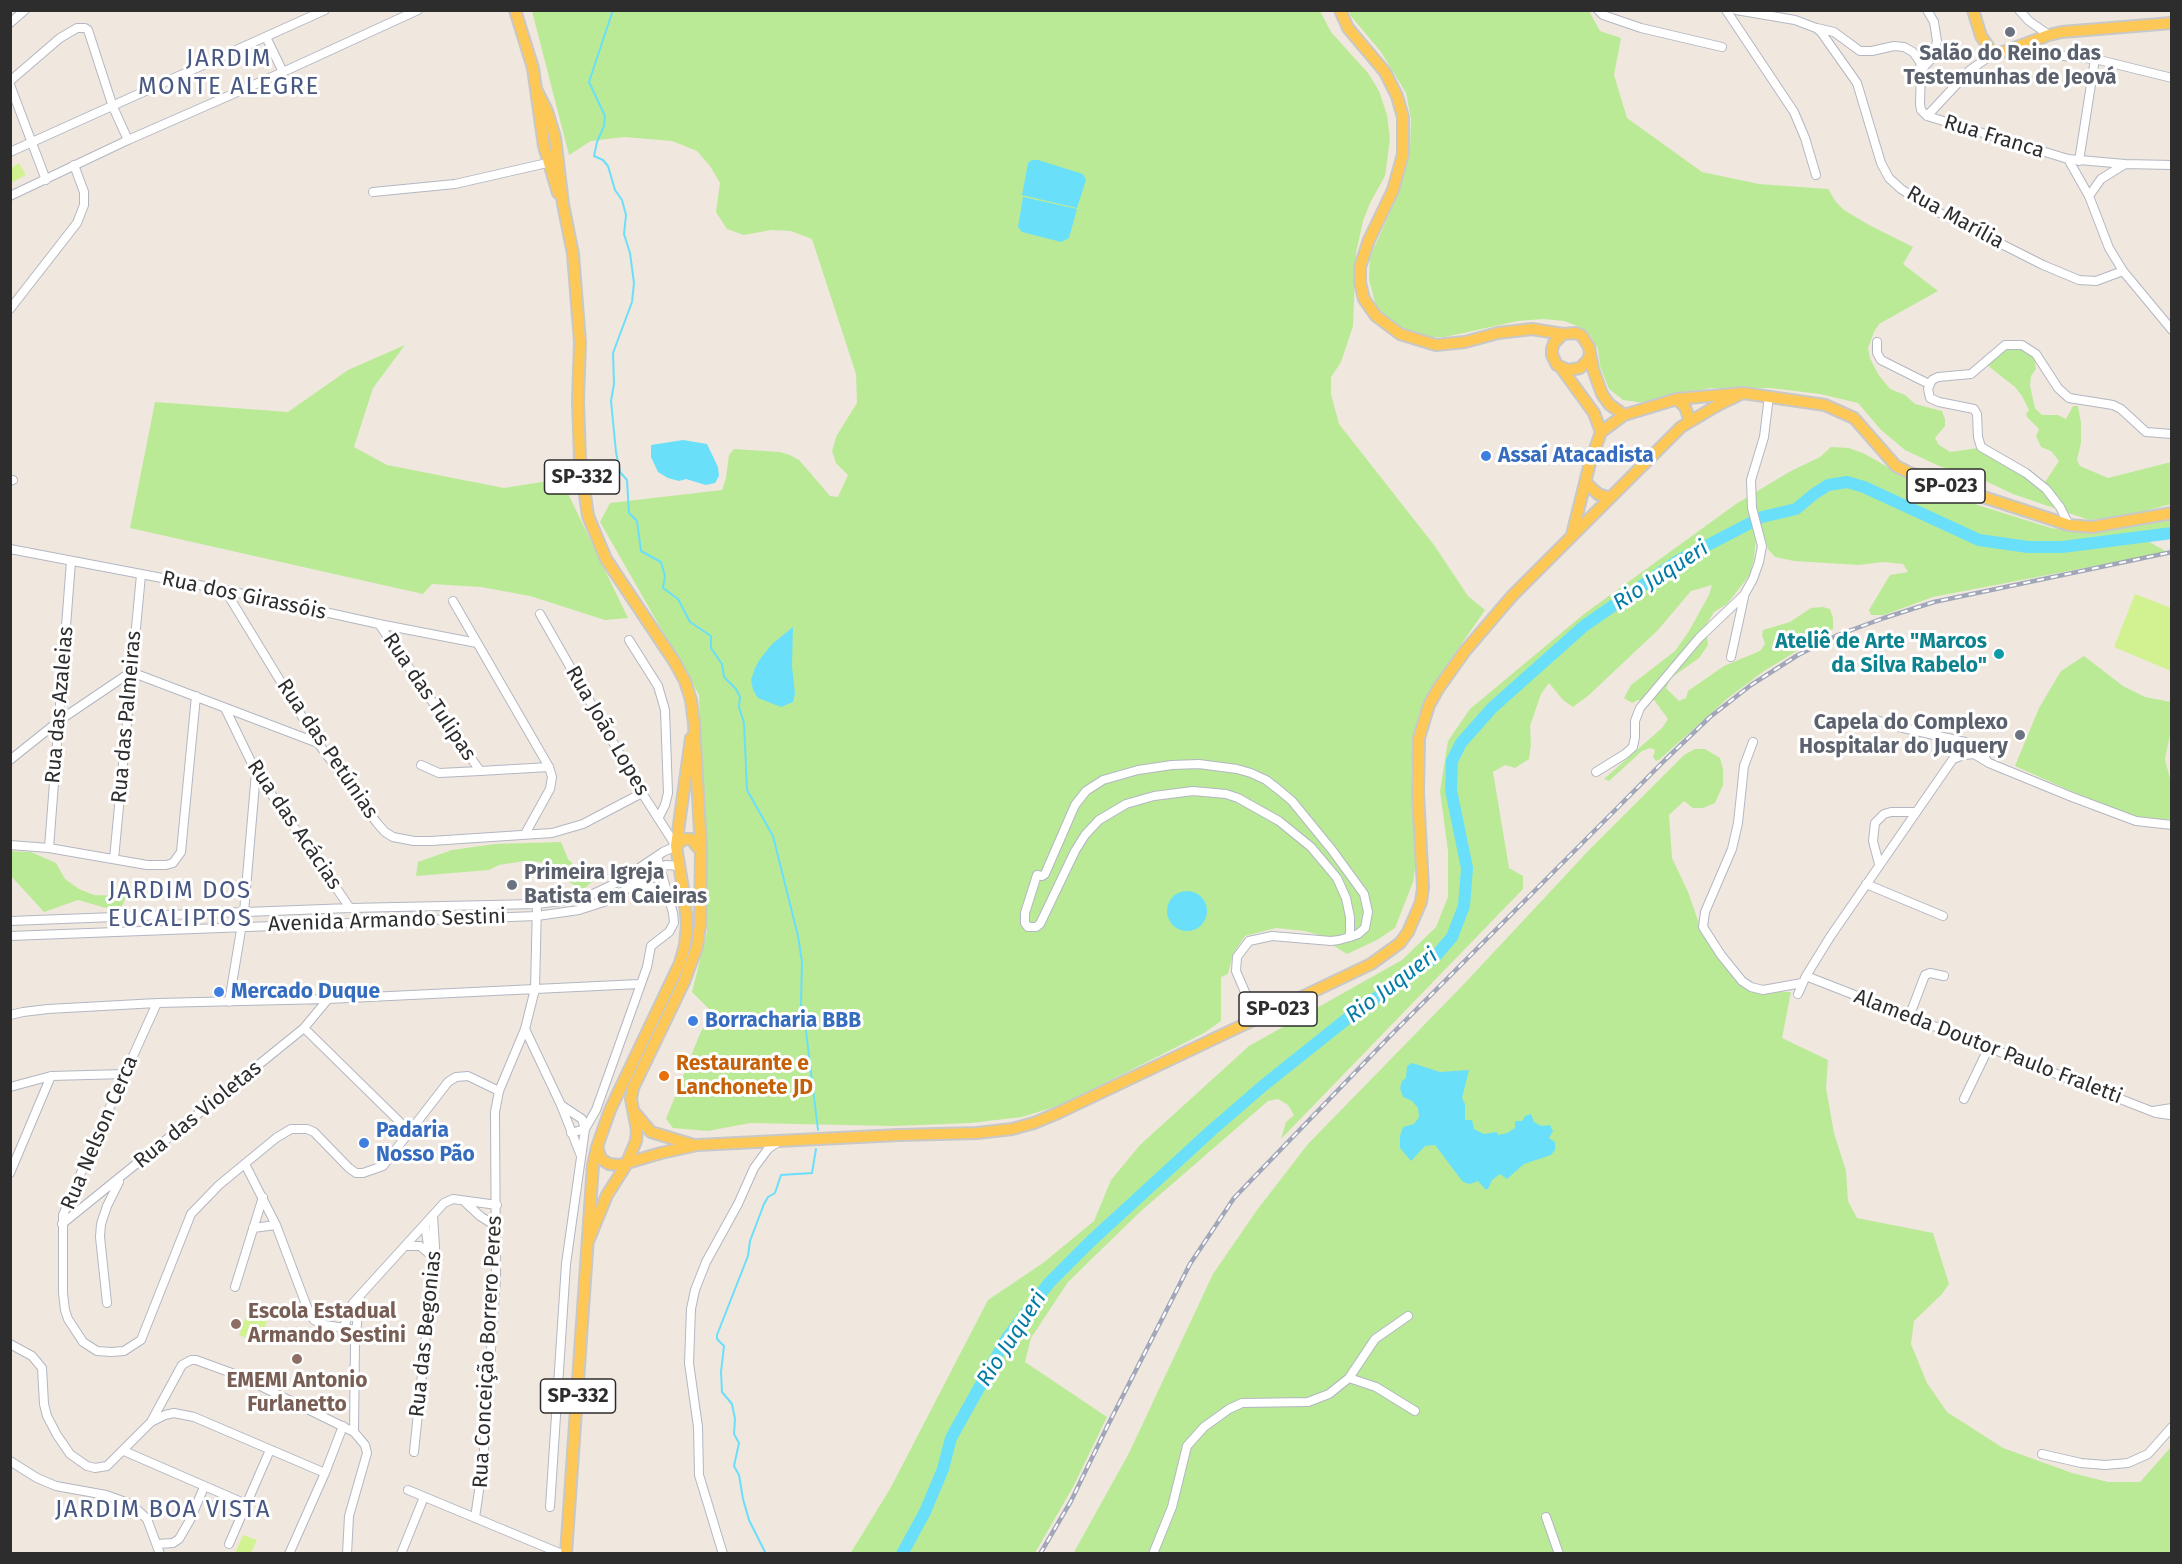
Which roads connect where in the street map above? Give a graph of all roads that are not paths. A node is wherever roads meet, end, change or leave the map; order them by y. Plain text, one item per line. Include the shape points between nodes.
1 (25, 10) edge
2 (325, 10) edge
3 (418, 10) edge
4 (515, 10) edge
5 (1340, 10) edge
6 (1598, 10) edge
7 (1726, 10) edge
8 (1736, 10) edge
9 (1927, 10) edge
10 (1973, 10) edge
11 (2019, 10) edge
12 (10, 23) edge
13 (2172, 23) edge
14 (1816, 28) junction
15 (2049, 35) junction
16 (266, 37) junction
17 (1722, 47) dead end
18 (2006, 51) junction
19 (1992, 54) junction
20 (2095, 59) junction
21 (1922, 70) junction
22 (283, 72) junction
23 (2172, 78) edge
24 (10, 83) edge
25 (537, 92) junction
26 (113, 107) junction
27 (1927, 116) junction
28 (128, 140) junction
29 (31, 141) junction
30 (10, 152) edge
31 (2068, 159) junction
32 (2079, 160) junction
33 (547, 162) junction
34 (2125, 164) junction
35 (74, 165) junction
36 (2172, 165) edge
37 (1816, 175) dead end
38 (46, 180) junction
39 (373, 192) dead end
40 (10, 196) edge
41 (2089, 196) junction
42 (563, 204) junction
43 (2123, 272) junction
44 (10, 309) edge
45 (2172, 330) edge
46 (1563, 334) junction
47 (1877, 342) dead end
48 (1590, 354) junction
49 (1562, 369) junction
50 (1929, 384) junction
51 (1743, 393) junction
52 (1769, 396) junction
53 (1677, 399) junction
54 (1624, 415) junction
55 (1690, 421) junction
56 (1601, 432) junction
57 (2172, 434) edge
58 (1586, 483) junction
59 (1610, 498) junction
60 (2172, 513) edge
61 (2069, 525) junction
62 (1572, 535) junction
63 (10, 549) edge
64 (71, 561) junction
65 (141, 574) junction
66 (225, 590) junction
67 (1744, 595) junction
68 (453, 602) dead end
69 (540, 614) dead end
70 (379, 624) junction
71 (629, 640) dead end
72 (477, 643) junction
73 (1731, 657) dead end
74 (131, 672) junction
75 (196, 696) junction
76 (225, 708) junction
77 (60, 720) junction
78 (1876, 720) dead end
79 (694, 723) junction
80 (1753, 742) dead end
81 (318, 743) junction
82 (10, 759) edge
83 (1989, 763) junction
84 (422, 765) dead end
85 (549, 767) junction
86 (480, 771) junction
87 (256, 772) junction
88 (1596, 772) dead end
89 (642, 793) junction
90 (1915, 812) junction
91 (659, 817) junction
92 (2172, 825) edge
93 (525, 834) junction
94 (10, 845) edge
95 (676, 846) junction
96 (49, 848) junction
97 (701, 850) junction
98 (657, 856) junction
99 (114, 859) junction
100 (1879, 864) junction
101 (680, 866) junction
102 (660, 870) junction
103 (1866, 884) junction
104 (633, 887) junction
105 (668, 896) junction
106 (537, 904) junction
107 (350, 908) junction
108 (244, 912) junction
109 (537, 916) junction
110 (1942, 916) dead end
111 (10, 921) edge
112 (243, 926) junction
113 (10, 936) edge
114 (1350, 937) junction
115 (1944, 976) dead end
116 (1804, 980) junction
117 (639, 984) junction
118 (535, 989) junction
119 (1798, 994) dead end
120 (328, 999) junction
121 (229, 1002) junction
122 (157, 1003) junction
123 (10, 1015) edge
124 (1262, 1017) junction
125 (1909, 1017) junction
126 (304, 1028) junction
127 (525, 1029) junction
128 (1989, 1047) junction
129 (125, 1074) junction
130 (51, 1076) junction
131 (10, 1087) edge
132 (499, 1091) junction
133 (1964, 1099) dead end
134 (561, 1105) junction
135 (596, 1110) junction
136 (634, 1112) junction
137 (2171, 1113) edge
138 (579, 1117) junction
139 (567, 1123) junction
140 (585, 1129) junction
141 (410, 1132) junction
142 (572, 1133) junction
143 (780, 1141) junction
144 (697, 1145) junction
145 (597, 1147) junction
146 (661, 1153) junction
147 (581, 1158) junction
148 (245, 1164) junction
149 (626, 1165) junction
150 (10, 1173) edge
151 (121, 1178) junction
152 (607, 1195) junction
153 (263, 1197) junction
154 (464, 1201) junction
155 (497, 1205) junction
156 (433, 1216) junction
157 (62, 1224) junction
158 (276, 1225) junction
159 (425, 1225) junction
160 (497, 1227) junction
161 (253, 1228) junction
162 (589, 1239) junction
163 (404, 1247) junction
164 (431, 1254) junction
165 (235, 1287) dead end
166 (360, 1296) junction
167 (106, 1303) dead end
168 (348, 1313) junction
169 (357, 1316) junction
170 (1408, 1316) dead end
171 (332, 1326) junction
172 (345, 1329) junction
173 (357, 1330) junction
174 (356, 1341) junction
175 (10, 1344) edge
176 (1349, 1378) junction
177 (1415, 1411) dead end
178 (151, 1422) junction
179 (343, 1426) junction
180 (2171, 1429) edge
181 (354, 1431) junction
182 (270, 1450) junction
183 (124, 1451) junction
184 (414, 1452) dead end
185 (2042, 1454) dead end
186 (10, 1461) edge
187 (325, 1473) junction
188 (204, 1487) junction
189 (408, 1490) dead end
190 (424, 1497) junction
191 (246, 1504) junction
192 (550, 1508) dead end
193 (1546, 1516) dead end
194 (475, 1518) junction
195 (157, 1544) junction
196 (229, 1544) dead end
197 (160, 1554) edge
198 (289, 1554) edge
199 (347, 1554) edge
200 (401, 1554) edge
201 (564, 1554) edge
202 (723, 1554) edge
203 (1153, 1554) edge
204 (1559, 1554) edge

1 - 12 street
2 - 16 street
3 - 22 street
4 - 25 main road, SP-332
5 - 46 main road via 1348,28 1385,72 1403,117 1403,154 1393,190 1359,267 1364,299 1376,316 1400,334 1436,345 1532,330
6 - 17 street via 1641,28
7 - 37 street via 1794,112
8 - 14 street via 1795,20
9 - 21 street, Rua Franca via 1934,22 1936,41 1933,57
10 - 19 main road
11 - 15 street
13 - 15 main road
14 - 21 street via 1834,32 1860,51 1904,47 1913,52
14 - 43 street, Rua Marília via 1857,83 1881,163 1901,189 1934,210 2071,277 2089,282
15 - 18 main road
16 - 22 street
16 - 26 street
18 - 19 main road
18 - 20 street
19 - 27 street via 1970,70
20 - 23 street
20 - 32 street
21 - 27 street, Rua Franca via 1920,104
22 - 28 street
24 - 26 street via 60,38 82,27 88,30
24 - 29 street
25 - 33 main road, SP-332
25 - 42 main road, SP-332 via 555,137
26 - 28 street
26 - 29 street
27 - 31 street, Rua Franca
28 - 35 street
29 - 30 street
29 - 38 street
31 - 32 street, Rua Franca
31 - 41 street
32 - 34 street, Rua Franca
33 - 39 street via 455,184
33 - 42 main road, SP-332
34 - 36 street, Rua Franca
34 - 41 street via 2101,179
35 - 38 street
35 - 44 street via 84,192 78,222
38 - 40 street
41 - 43 street
42 - 79 main road, SP-332 via 573,254 578,312 580,450 588,516 606,559 685,681
43 - 45 street
46 - 48 main road via 1582,336
46 - 49 main road via 1552,349 1554,360
47 - 50 street via 1881,360
48 - 49 main road via 1580,368
48 - 54 main road via 1602,394
49 - 56 main road via 1594,413
50 - 57 street via 1938,377 1971,374 2005,345 2022,345 2036,354 2058,388 2070,398 2113,405 2146,432
50 - 61 street via 1934,401 1974,410 1980,445 2046,489
51 - 52 main road, SP-023
51 - 53 main road, SP-023
51 - 55 main road, SP-023
52 - 61 main road, SP-023 via 1825,405 1854,418 1896,466
52 - 67 street via 1764,437 1751,480 1752,508 1762,552
53 - 54 main road, SP-023
53 - 55 main road
54 - 56 main road, SP-023
55 - 59 main road, SP-023
56 - 58 main road, SP-023
58 - 59 main road
58 - 62 main road, SP-023
59 - 62 main road, SP-023
60 - 61 main road, SP-023 via 2092,527
62 - 124 main road, SP-023 via 1488,624 1429,705 1419,738 1418,764 1423,888 1408,932 1400,943 1371,964
63 - 64 street, Rua dos Girassóis
64 - 65 street, Rua dos Girassóis
64 - 77 street, Rua das Azaleias
65 - 66 street, Rua dos Girassóis
65 - 74 street, Rua das Palmeiras
66 - 70 street, Rua dos Girassóis
66 - 81 street, Rua das Petúnias
67 - 73 street
67 - 88 street via 1709,627 1646,700 1635,721 1633,747
68 - 72 street
69 - 89 street, Rua João Lopes
70 - 72 street, Rua dos Girassóis
70 - 86 street, Rua das Tulipas
71 - 91 street via 658,686 665,710 668,793
72 - 85 street
74 - 75 street
74 - 77 street
74 - 99 street, Rua das Palmeiras
75 - 76 street
75 - 99 street via 181,852 177,860 156,866
76 - 81 street
76 - 87 street, Rua das Acácias
77 - 82 street
77 - 96 street, Rua das Azaleias
78 - 83 street via 1965,742 1978,748
79 - 95 main road, SP-332
79 - 97 main road, SP-332
80 - 116 street via 1744,766 1732,849 1705,912 1703,927 1721,955 1750,987 1762,990
81 - 93 street, Rua das Petúnias via 377,823 393,837 431,841
83 - 90 street via 1974,754 1953,759
83 - 92 street via 2136,821
84 - 86 street via 439,773
85 - 86 street, Rua das Tulipas
85 - 93 street via 550,789
87 - 107 street, Rua das Acácias
87 - 108 street
89 - 91 street, Rua João Lopes
89 - 93 street, Rua das Petúnias via 567,830
90 - 100 street
90 - 100 street via 1891,812 1878,818 1873,841
91 - 95 street, Rua João Lopes
94 - 96 street
95 - 97 main road via 691,839
95 - 98 street, Avenida Armando Sestini
95 - 101 main road, SP-332
96 - 99 street
97 - 136 main road, SP-332 via 697,948 633,1088
98 - 102 street
98 - 106 street, Avenida Armando Sestini via 593,894
100 - 103 street
101 - 102 street, Avenida Armando Sestini
101 - 145 main road, SP-332 via 687,924 680,963 614,1100
102 - 104 street, Avenida Armando Sestini
102 - 105 street
103 - 110 street
103 - 116 street
104 - 105 street via 647,885
104 - 109 street, Avenida Armando Sestini via 594,906
105 - 117 street via 672,929 651,946
106 - 107 street, Avenida Armando Sestini
106 - 109 street, Rua Conceição Borrero Peres
107 - 108 street, Avenida Armando Sestini
108 - 111 street, Avenida Armando Sestini
108 - 112 street
109 - 112 street, Avenida Armando Sestini
109 - 118 street, Rua Conceição Borrero Peres
112 - 113 street, Avenida Armando Sestini
112 - 121 street
114 - 114 street via 1363,931 1367,923 1364,894 1292,801 1251,773 1199,764 1129,772 1103,780 1086,791 1075,805 1045,874 1037,874 1024,919 1031,928 1040,924 1085,835 1099,820 1133,801 1193,791 1238,798 1279,821 1311,847 1337,878 1346,898
114 - 124 street via 1331,941 1265,936 1244,945 1237,957 1236,971
115 - 125 street via 1925,975
116 - 119 street
116 - 125 street, Alameda Doutor Paulo Fraletti
117 - 118 street
117 - 135 street
118 - 120 street
118 - 127 street, Rua Conceição Borrero Peres
120 - 121 street
120 - 126 street, Rua das Violetas
121 - 122 street
122 - 123 street
122 - 129 street, Rua Nelson Cerca
124 - 143 main road, SP-023 via 1058,1113 1012,1129
125 - 128 street, Alameda Doutor Paulo Fraletti
126 - 141 street
126 - 151 street, Rua das Violetas
127 - 132 street, Rua Conceição Borrero Peres
127 - 134 street
128 - 133 street
128 - 137 street, Alameda Doutor Paulo Fraletti via 2151,1111
129 - 130 street
129 - 157 street, Rua Nelson Cerca via 67,1202
130 - 131 street
130 - 150 street
132 - 141 street, Rua Nelson Cerca via 468,1076 456,1077
132 - 155 street, Rua Conceição Borrero Peres via 494,1138
134 - 138 street
134 - 139 street
135 - 138 street
135 - 140 street
136 - 144 main road, SP-023 via 651,1132
136 - 149 main road, SP-332 via 638,1130
138 - 139 street
138 - 140 street
139 - 142 street
140 - 142 street
140 - 147 street
141 - 148 street, Rua Nelson Cerca via 384,1166 363,1173 349,1168 314,1132 298,1128 276,1138
142 - 147 street
143 - 144 main road, SP-023
143 - 202 street via 768,1149 754,1168 706,1262 691,1309 689,1364 698,1427 699,1475
144 - 146 main road, SP-023
145 - 149 main road via 605,1162
145 - 162 main road, SP-332
146 - 149 main road, SP-023
146 - 152 main road via 635,1167
147 - 192 street via 566,1264
148 - 153 street
148 - 157 street, Rua Nelson Cerca via 191,1214 146,1331 141,1340 124,1351 97,1351 83,1342 68,1319 63,1293
149 - 152 main road, SP-332
151 - 157 street, Rua das Violetas
151 - 167 street via 101,1224
152 - 162 main road, SP-332
153 - 158 street
153 - 161 street
154 - 155 street
154 - 156 street via 449,1200
154 - 160 street
155 - 160 street, Rua Conceição Borrero Peres
156 - 159 street
156 - 164 street, Rua das Begonias via 436,1239
158 - 161 street
158 - 171 street via 310,1315 318,1323
159 - 163 street
159 - 164 street, Rua das Begonias
160 - 194 street, Rua Conceição Borrero Peres via 483,1463
161 - 165 street
162 - 201 main road, SP-332
163 - 164 street via 415,1245
163 - 166 street
164 - 184 street, Rua das Begonias
166 - 168 street
166 - 169 street
168 - 169 street
168 - 171 street
168 - 172 street
169 - 173 street
170 - 176 street via 1375,1339
171 - 172 street
172 - 173 street
172 - 174 street
173 - 174 street
174 - 181 street
175 - 183 street via 39,1362 47,1416 70,1454 87,1466 101,1468
176 - 177 street via 1376,1387
176 - 203 street via 1329,1394 1308,1402 1242,1403 1204,1426 1186,1446 1172,1507
178 - 179 street via 182,1365 191,1360 240,1376
178 - 182 street via 182,1413
178 - 183 street
179 - 181 street
179 - 187 street
180 - 185 street via 2148,1454 2119,1464 2081,1463
181 - 199 street via 367,1453 349,1516
182 - 187 street
182 - 191 street
183 - 188 street
186 - 195 street via 56,1486 131,1504 147,1520
187 - 198 street
188 - 191 street
188 - 195 street via 179,1539
189 - 190 street
190 - 194 street
190 - 200 street
191 - 196 street
193 - 204 street
194 - 201 street
195 - 197 street

